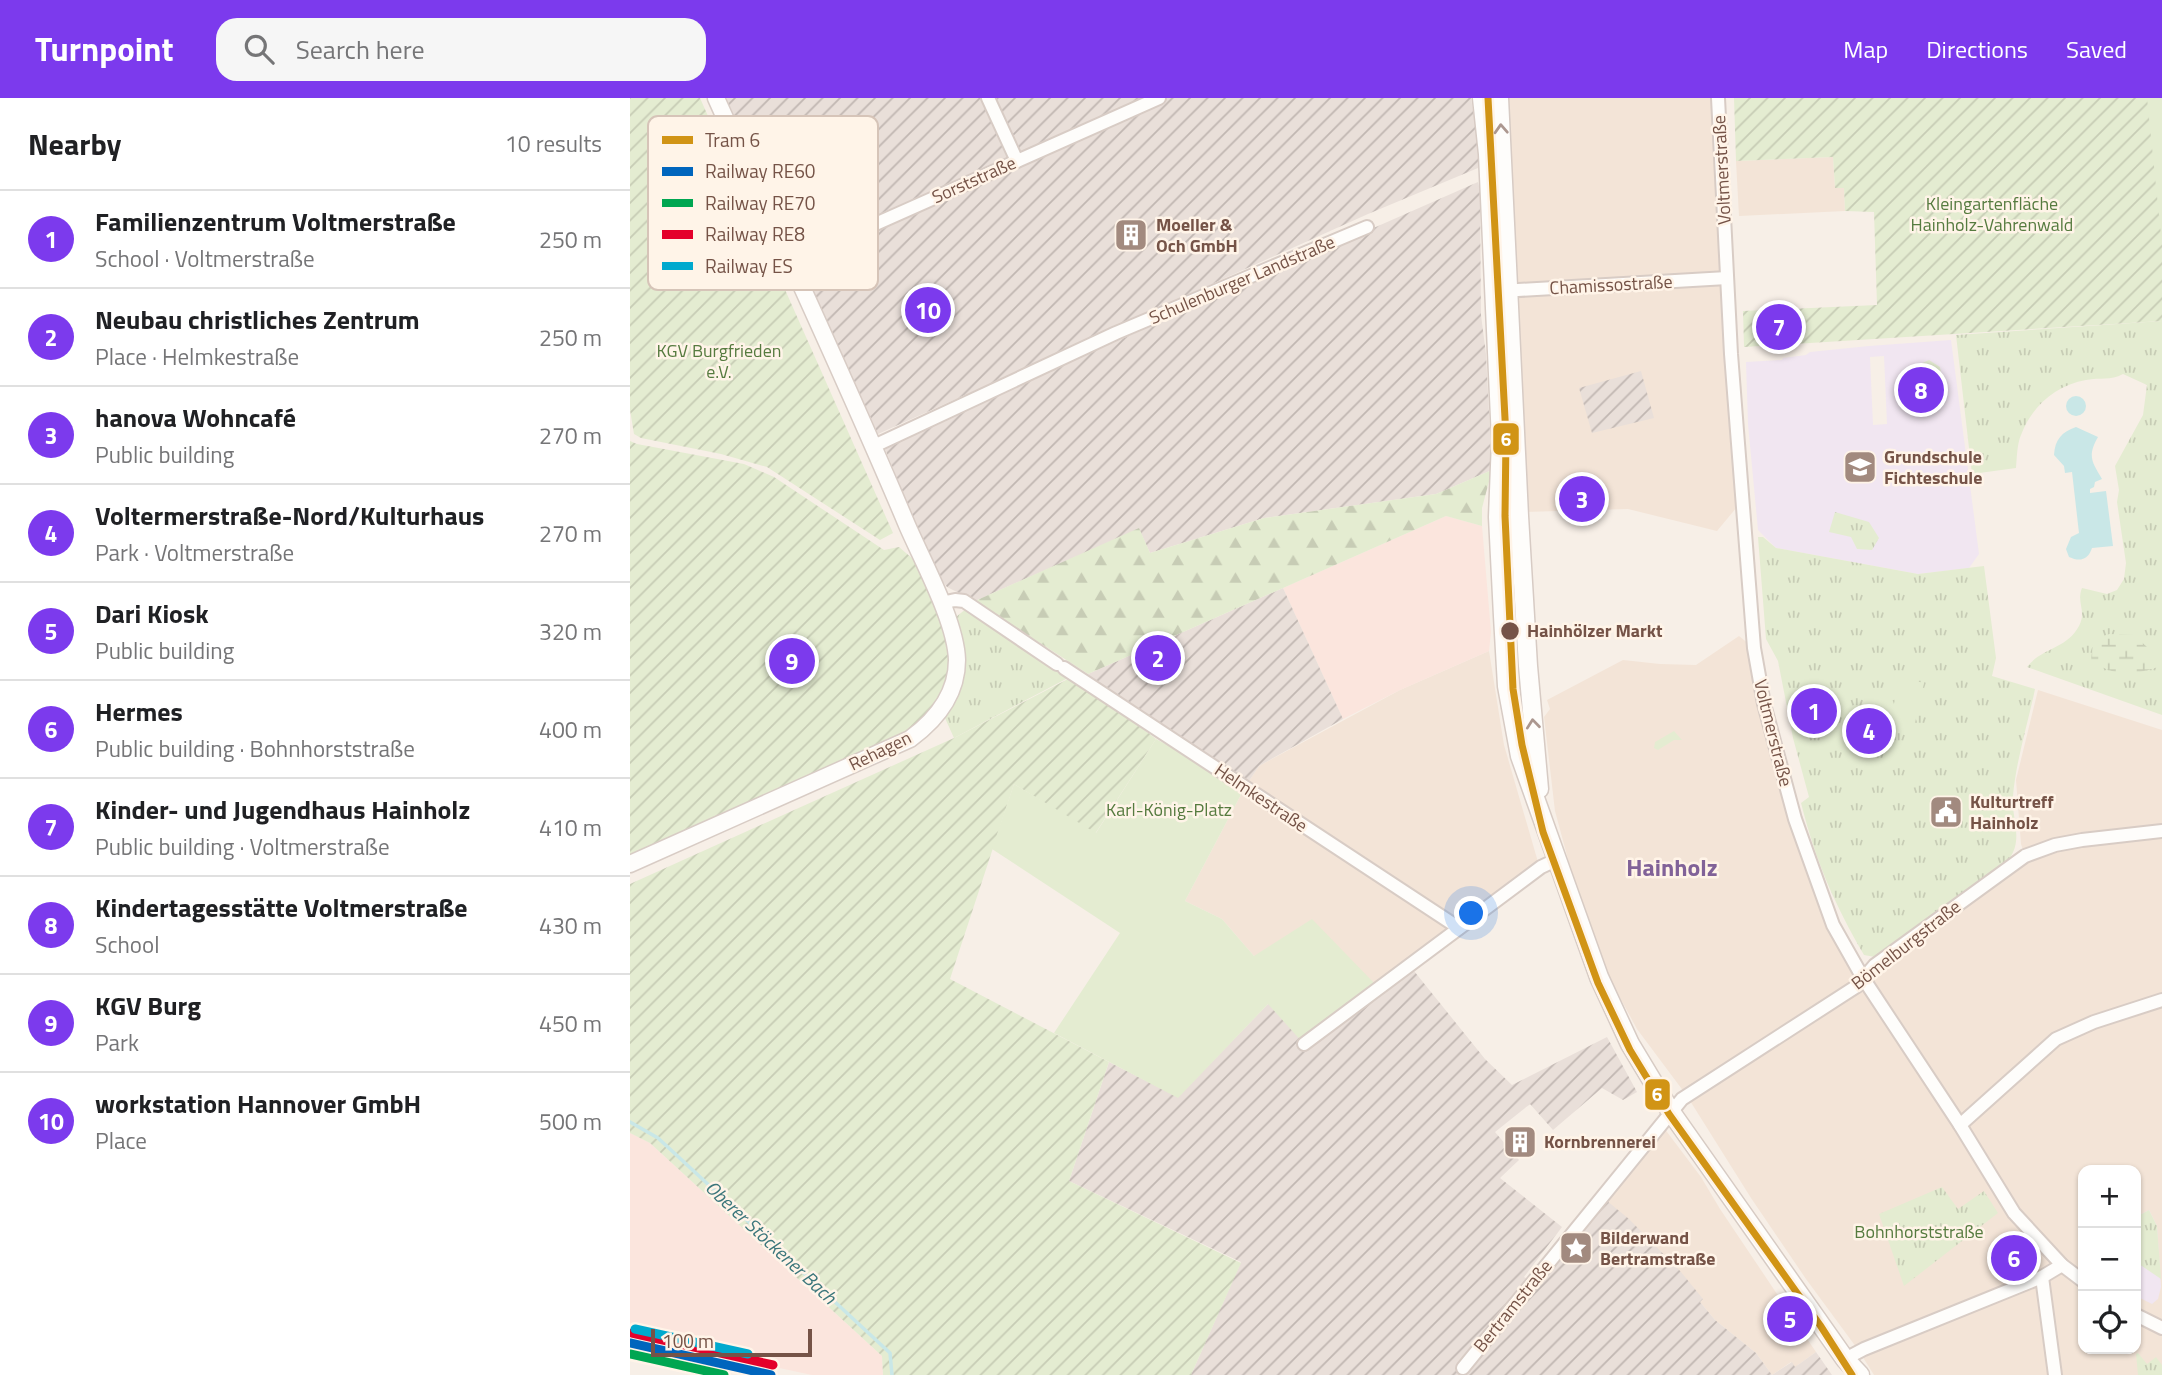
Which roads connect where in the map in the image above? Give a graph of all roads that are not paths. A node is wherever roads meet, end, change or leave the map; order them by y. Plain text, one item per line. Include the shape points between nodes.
1 (716, 98) edge
2 (988, 98) edge
3 (1159, 98) edge
4 (1482, 98) edge
5 (1499, 98) edge
6 (1718, 98) edge
7 (724, 116) edge
8 (1017, 161) junction
9 (878, 223) edge
10 (1367, 227) dead end
11 (1727, 278) junction
12 (803, 290) edge
13 (1501, 291) junction
14 (874, 446) junction
15 (941, 603) junction
16 (2162, 831) edge
17 (1556, 860) junction
18 (630, 864) edge
19 (1459, 928) junction
20 (1863, 978) junction
21 (2162, 1000) edge
22 (1304, 1044) dead end
23 (1670, 1113) junction
24 (1960, 1125) junction
25 (2062, 1265) junction
26 (2042, 1277) junction
27 (2078, 1277) edge
28 (2141, 1318) edge
29 (2162, 1328) edge
30 (1848, 1367) edge
31 (1464, 1368) dead end
32 (1860, 1375) edge
33 (2055, 1375) edge

1 - 7 street, Rehagen
2 - 8 street
3 - 8 street, Sorststraße
4 - 13 main road
13 -> 5 main road
6 - 11 street, Voltmerstraße
8 - 9 street, Sorststraße
10 - 14 street, Schulenburger Landstraße via 1116,333
11 - 13 street, Chamissostraße
11 - 20 street, Voltmerstraße via 1755,657 1814,876 1833,925
12 - 14 street, Rehagen
13 - 17 main road via 1499,538 1507,685 1520,755
14 - 15 street, Rehagen
15 - 18 street, Rehagen via 957,661 951,691 929,725 888,749
15 - 19 street, Helmkestraße via 964,601
16 - 20 street, Bömelburgstraße via 2082,840 2025,856
17 - 19 street
17 - 23 main road via 1615,1013
19 - 22 street
20 - 23 street, Bömelburgstraße via 1682,1099
20 - 24 street, Voltmerstraße
21 - 24 street via 2056,1039
23 - 30 main road
23 - 31 street, Bertramstraße
24 - 25 street, Voltmerstraße via 2014,1213
25 - 26 street
25 - 27 street, Voltmerstraße
26 - 30 street via 1864,1349
26 - 33 street
28 - 29 street
30 - 32 main road

